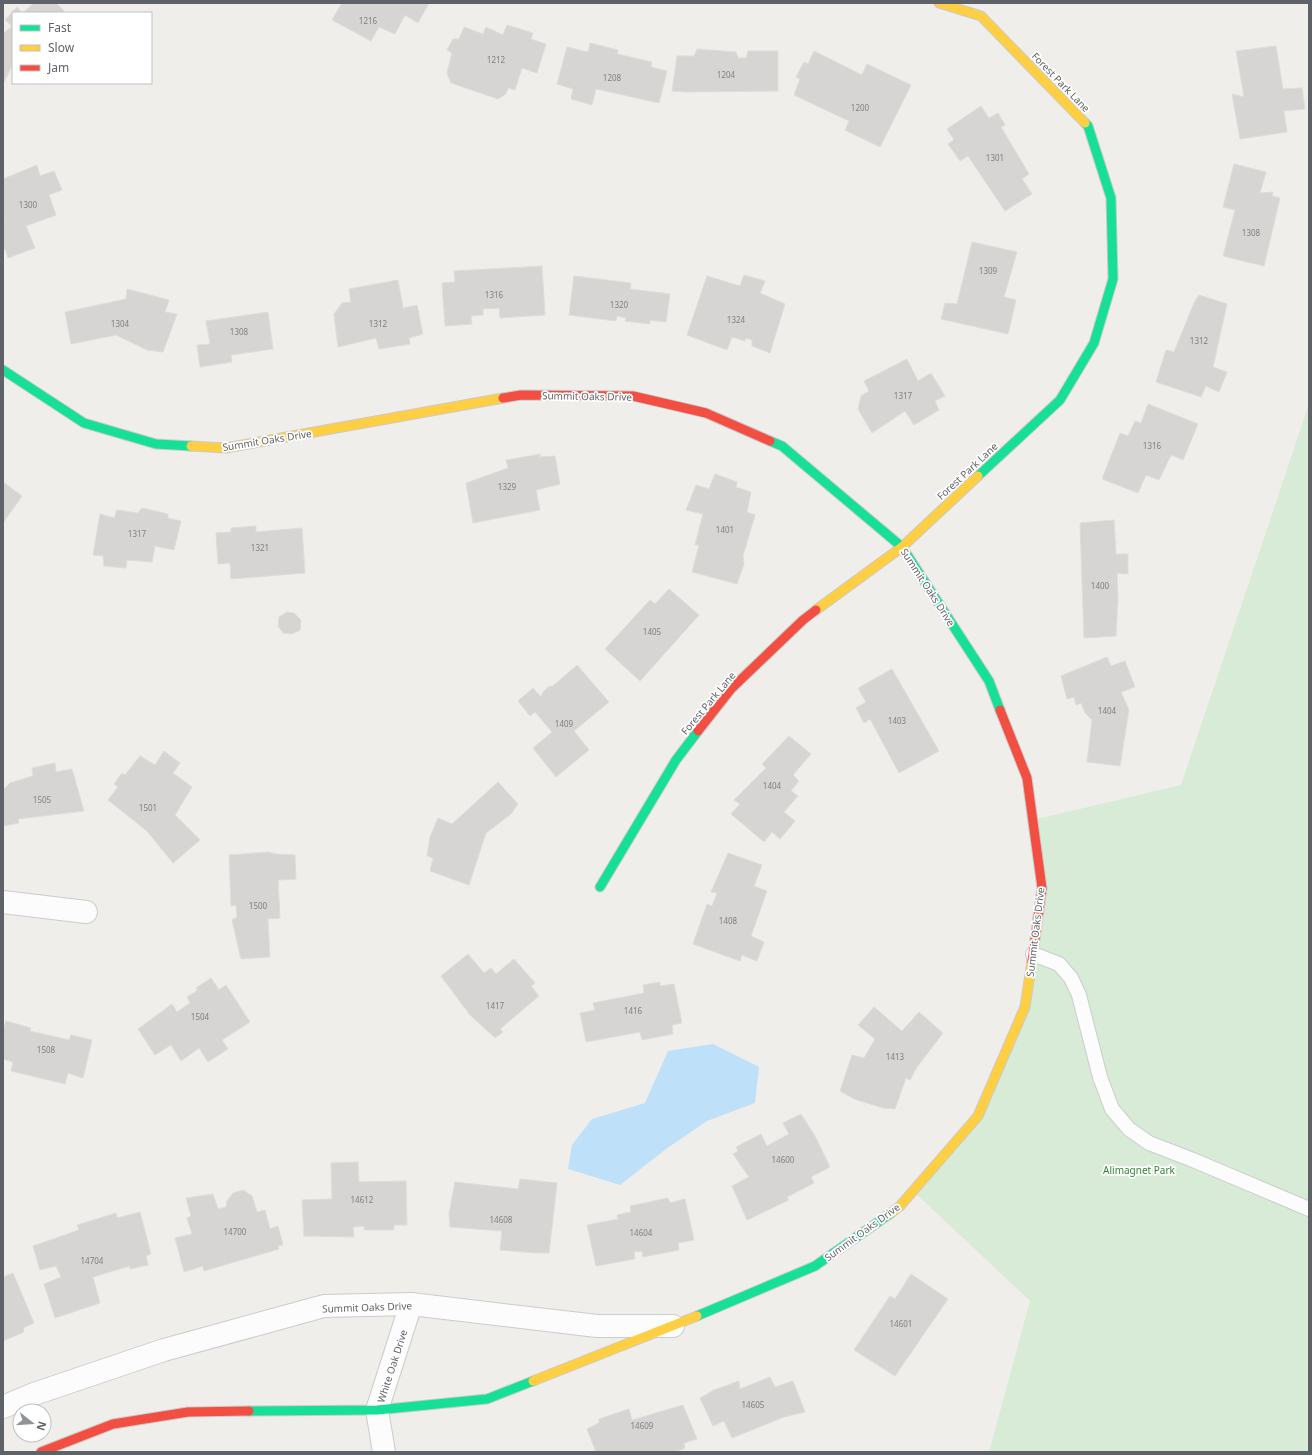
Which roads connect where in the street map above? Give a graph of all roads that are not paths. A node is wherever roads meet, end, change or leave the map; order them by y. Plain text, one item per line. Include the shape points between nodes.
1 (939, 3) edge
2 (984, 10) edge
3 (3, 370) edge
4 (902, 547) junction
5 (600, 886) dead end
6 (3, 902) edge
7 (86, 912) dead end
8 (1033, 954) junction
9 (1309, 1209) edge
10 (411, 1304) junction
11 (673, 1326) junction
12 (3, 1407) edge
13 (377, 1410) junction
14 (41, 1452) edge
15 (384, 1452) edge

1 - 2 street
2 - 4 street, Forest Park Lane via 1088,126 1110,198 1113,279 1094,343 1060,400
3 - 4 street, Summit Oaks Drive via 84,423 156,444 226,448 521,394 633,396 706,413 782,446
4 - 5 street, Forest Park Lane via 802,620 731,689 676,760
4 - 8 street, Summit Oaks Drive via 989,681 1027,778 1042,888
6 - 7 street
8 - 9 lane via 1059,964 1071,978 1079,995 1100,1077 1112,1109 1129,1129 1149,1143
8 - 11 street, Summit Oaks Drive via 1025,1006 978,1116 900,1206 815,1266
10 - 11 street, Summit Oaks Drive via 596,1326
10 - 12 street, Summit Oaks Drive via 324,1306 164,1350
10 - 13 street, White Oak Drive
11 - 13 street, Summit Oaks Drive via 487,1399
13 - 14 street, Summit Oaks Drive via 188,1412 113,1424
13 - 15 street, White Oak Drive

